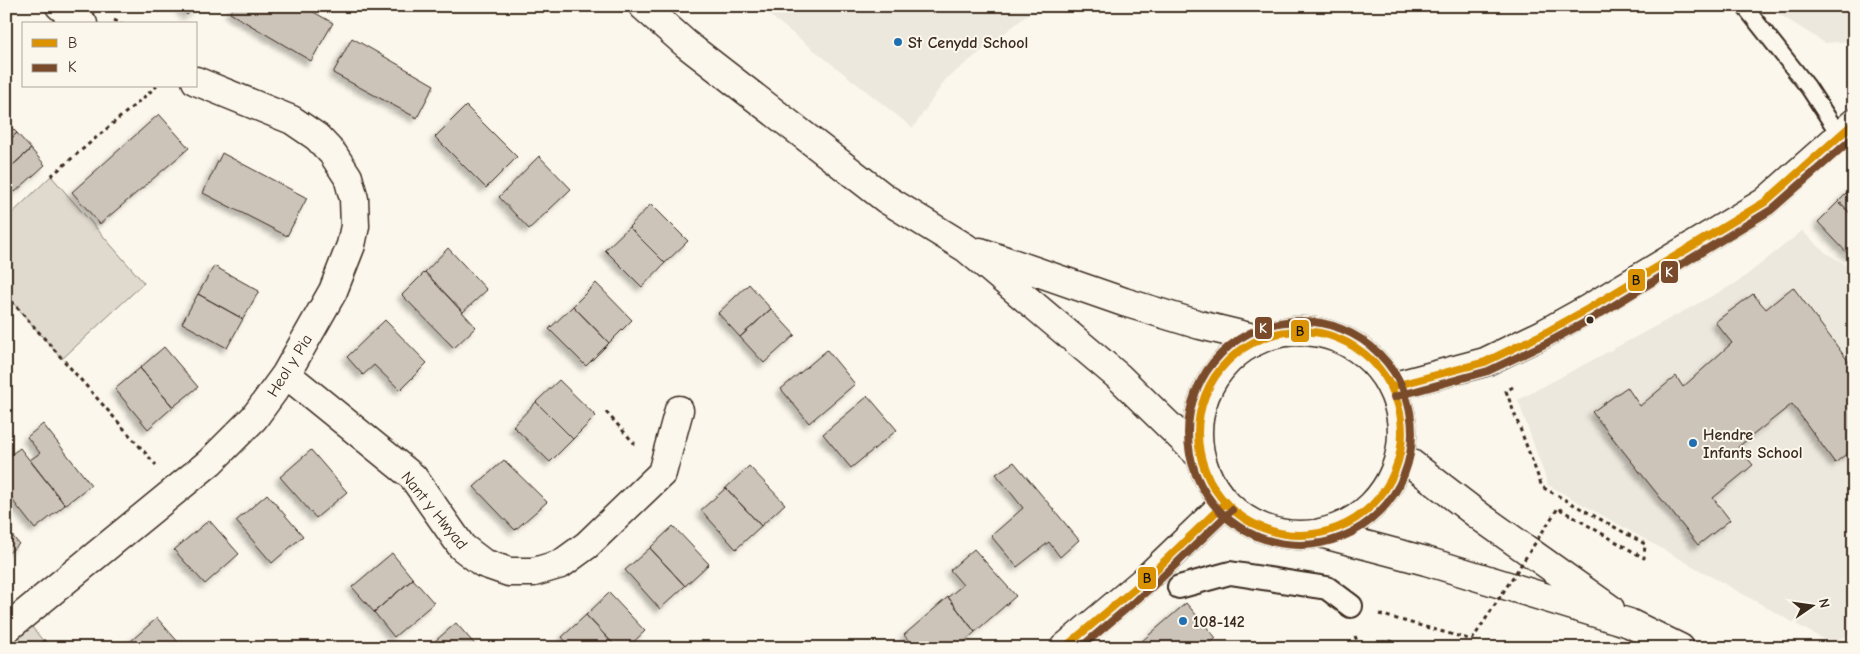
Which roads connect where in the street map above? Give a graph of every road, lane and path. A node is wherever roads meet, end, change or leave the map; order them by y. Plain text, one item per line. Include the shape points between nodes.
1 (60, 6) edge
2 (643, 6) edge
3 (1744, 6) edge
4 (80, 22) edge
5 (198, 82) edge
6 (155, 88) edge
7 (1847, 129) edge
8 (51, 176) dead end
9 (966, 248) junction
10 (6, 295) edge
11 (1258, 339) junction
12 (286, 374) junction
13 (1391, 388) junction
14 (1506, 391) dead end
15 (679, 410) dead end
16 (606, 412) dead end
17 (635, 451) dead end
18 (1400, 455) junction
19 (1200, 456) junction
20 (178, 490) junction
21 (1225, 503) junction
22 (1320, 533) junction
23 (1179, 587) dead end
24 (1351, 606) joint
25 (1629, 623) junction
26 (6, 629) edge
27 (1064, 648) edge
28 (1366, 648) edge
29 (1424, 648) edge
30 (1680, 648) edge

1 - 4 main road
2 - 9 main road via 686,44 886,199
3 - 7 lane via 1808,87
5 - 12 main road, Heol y Pia via 292,120 317,137 348,177 354,199 355,226 351,245 333,291
6 - 8 path
7 - 13 main road via 1765,202 1558,326 1485,362
9 - 11 main road via 1124,302
9 - 19 main road via 1119,377
10 - 20 path
11 - 13 main road via 1288,331 1320,332 1349,343 1374,362
11 - 19 main road via 1232,356 1214,377 1202,402 1198,429
12 - 15 main road, Nant y Hwyad via 413,477 462,547 483,563 509,572 534,572 561,564 587,545 662,473
12 - 20 main road, Heol y Pia via 254,418
13 - 18 main road via 1401,421
14 - 24 path, bridge via 1542,487 1645,544 1644,558 1558,508 1472,640
16 - 17 path via 635,443
18 - 22 main road via 1389,483 1372,506 1348,524
18 - 25 main road
19 - 21 main road via 1209,481
20 - 26 main road, Heol y Pia
21 - 22 main road via 1252,524 1286,534
21 - 27 main road via 1146,579
22 - 25 main road via 1426,561
23 - 24 street via 1230,574 1327,588
25 - 30 main road
28 - 29 path via 1390,641

